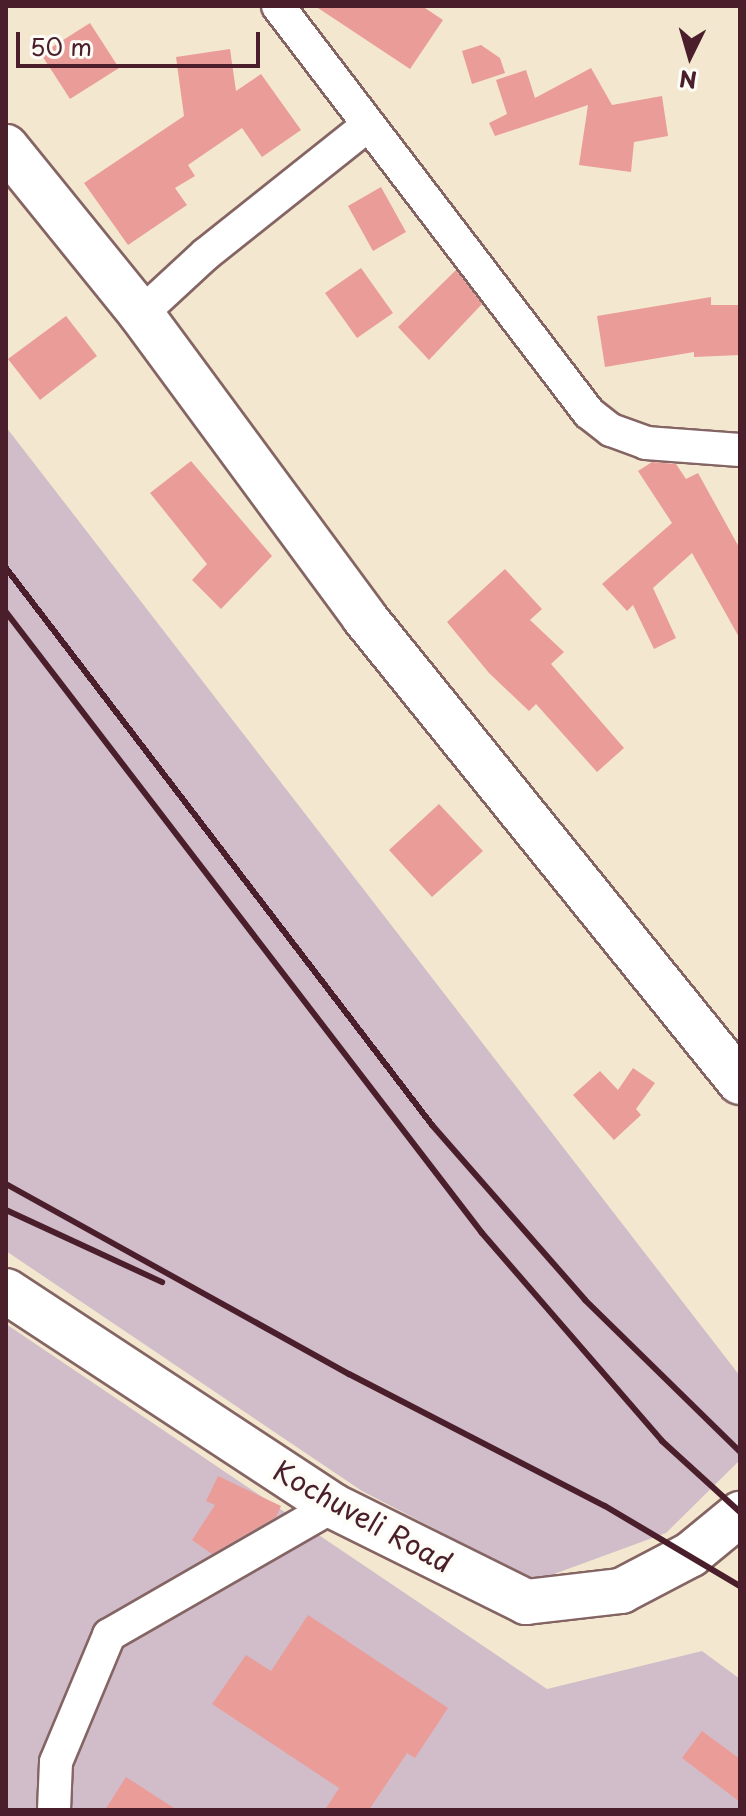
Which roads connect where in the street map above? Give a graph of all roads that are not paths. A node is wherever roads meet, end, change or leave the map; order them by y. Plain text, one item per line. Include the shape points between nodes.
1 (278, 6) edge
2 (367, 126) junction
3 (6, 147) edge
4 (141, 314) junction
5 (740, 450) edge
6 (740, 1082) edge
7 (6, 1291) edge
8 (333, 1506) junction
9 (740, 1514) edge
10 (54, 1810) edge

1 - 2 street
2 - 4 street via 206,254
2 - 5 street via 589,413 611,430 646,443
3 - 4 main road
4 - 6 main road via 364,617
7 - 8 main road, Kochuveli Road
8 - 9 main road, Kochuveli Road via 526,1602 621,1591 690,1555
8 - 10 street via 109,1635 56,1762

